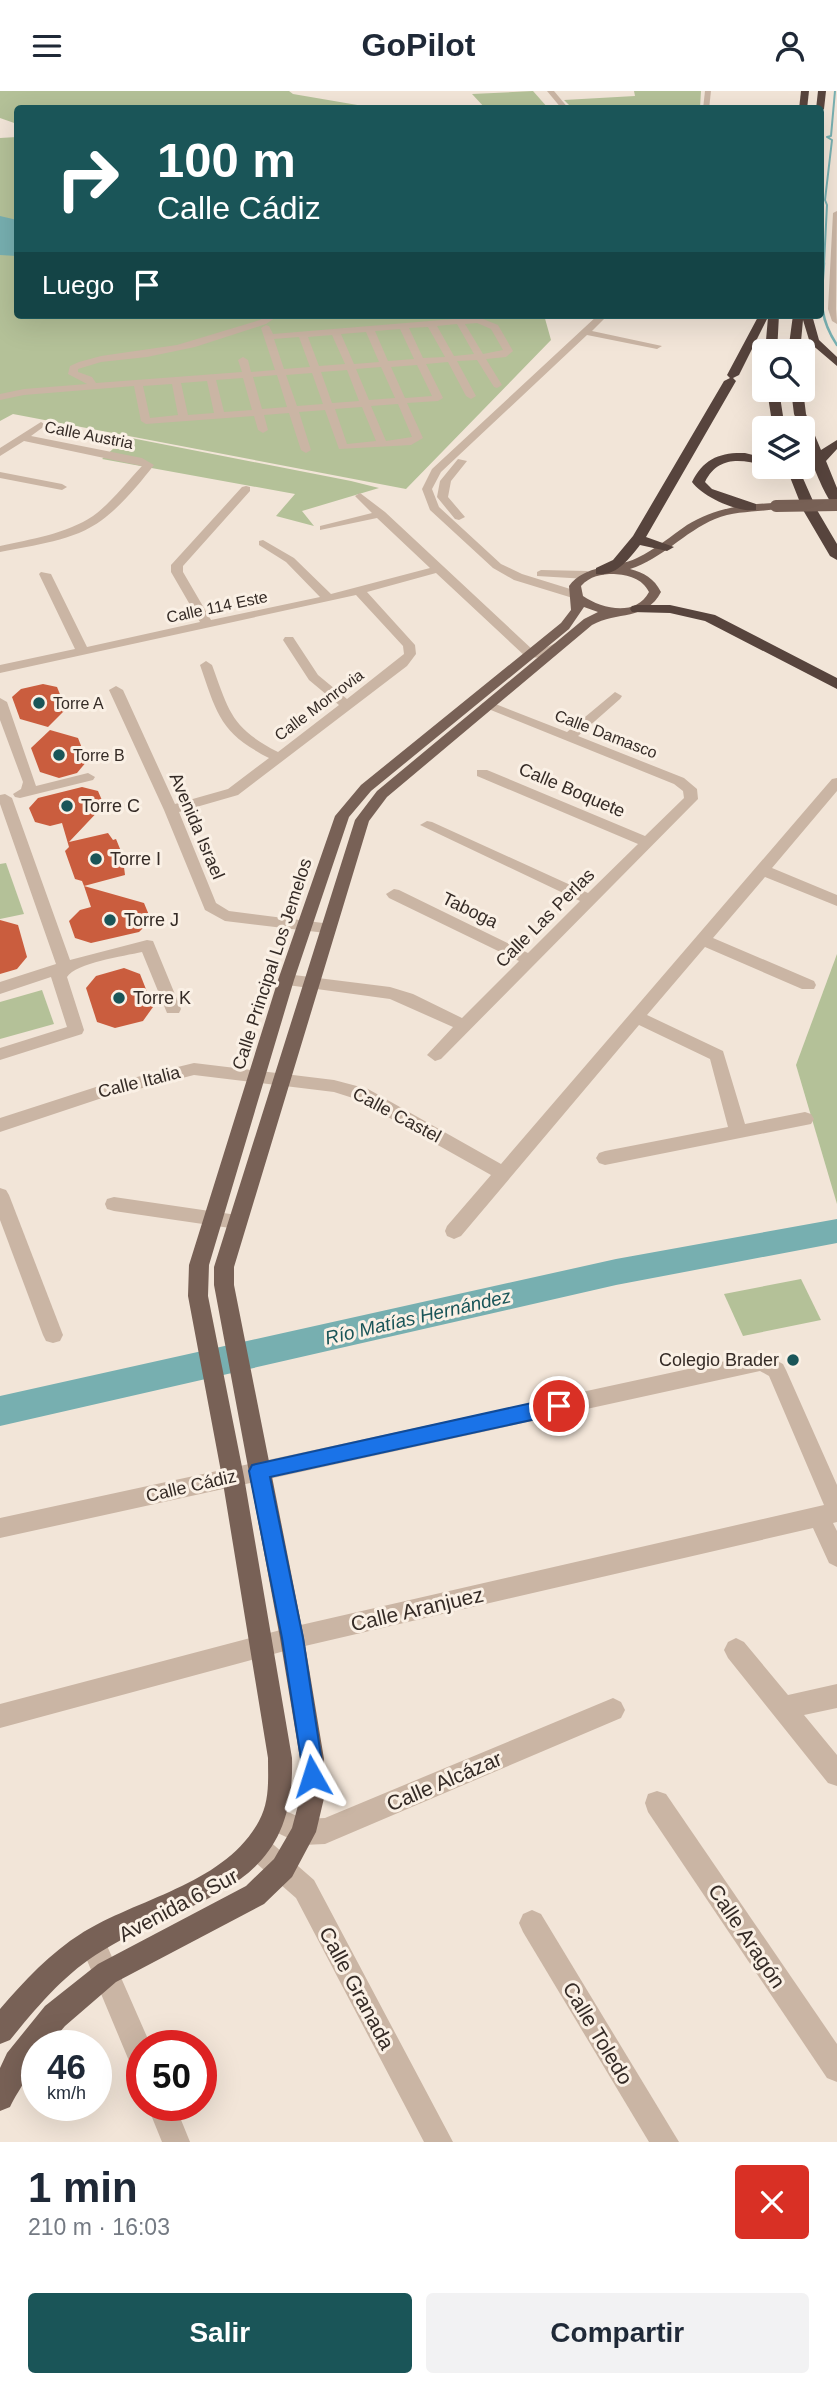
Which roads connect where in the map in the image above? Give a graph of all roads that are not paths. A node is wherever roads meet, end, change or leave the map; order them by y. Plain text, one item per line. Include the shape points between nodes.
1 (538, 91) edge
2 (550, 91) edge
3 (550, 105) edge
4 (562, 105) edge
5 (837, 213) edge
6 (268, 319) edge
7 (468, 319) edge
8 (481, 319) edge
9 (600, 319) edge
10 (610, 319) edge
11 (762, 319) edge
12 (774, 319) edge
13 (798, 319) edge
14 (808, 319) edge
15 (459, 321) junction
16 (837, 321) edge
17 (263, 322) junction
18 (431, 323) junction
19 (403, 326) junction
20 (369, 329) junction
21 (336, 332) junction
22 (591, 333) junction
23 (303, 335) junction
24 (270, 337) junction
25 (772, 339) edge
26 (795, 339) edge
27 (657, 346) dead end
28 (480, 356) junction
29 (452, 359) junction
30 (243, 360) dead end
31 (420, 361) junction
32 (837, 363) edge
33 (384, 364) junction
34 (350, 366) junction
35 (316, 369) junction
36 (547, 369) junction
37 (281, 372) junction
38 (560, 372) junction
39 (246, 375) junction
40 (211, 378) junction
41 (176, 380) junction
42 (138, 383) junction
43 (497, 385) dead end
44 (93, 386) junction
45 (471, 396) dead end
46 (0, 397) edge
47 (401, 400) junction
48 (798, 402) edge
49 (365, 403) junction
50 (329, 407) junction
51 (293, 410) junction
52 (258, 413) junction
53 (220, 415) junction
54 (184, 418) junction
55 (41, 425) dead end
56 (263, 430) dead end
57 (23, 438) junction
58 (382, 445) junction
59 (837, 445) edge
60 (306, 450) dead end
61 (0, 453) edge
62 (752, 458) edge
63 (818, 463) junction
64 (0, 475) edge
65 (795, 479) edge
66 (62, 487) dead end
67 (246, 489) dead end
68 (360, 496) dead end
69 (837, 505) edge
70 (751, 507) junction
71 (381, 514) junction
72 (324, 528) dead end
73 (639, 538) junction
74 (263, 543) dead end
75 (0, 548) edge
76 (665, 549) junction
77 (837, 556) edge
78 (439, 569) junction
79 (600, 572) junction
80 (46, 574) dead end
81 (653, 587) junction
82 (359, 591) junction
83 (577, 596) junction
84 (329, 599) junction
85 (638, 609) junction
86 (616, 612) junction
87 (208, 625) junction
88 (289, 640) dead end
89 (561, 644) junction
90 (82, 650) junction
91 (530, 654) junction
92 (206, 665) dead end
93 (0, 669) edge
94 (517, 673) junction
95 (837, 684) edge
96 (116, 690) dead end
97 (615, 697) dead end
98 (486, 699) junction
99 (0, 702) edge
100 (348, 705) junction
101 (568, 739) junction
102 (278, 757) junction
103 (482, 773) dead end
104 (88, 777) dead end
105 (837, 782) edge
106 (28, 790) junction
107 (2, 799) edge
108 (683, 809) joint
109 (171, 810) junction
110 (427, 825) dead end
111 (648, 843) junction
112 (762, 870) junction
113 (394, 894) dead end
114 (591, 900) junction
115 (837, 901) edge
116 (304, 926) junction
117 (326, 928) junction
118 (703, 940) junction
119 (530, 960) junction
120 (65, 968) junction
121 (286, 980) junction
122 (310, 983) junction
123 (808, 985) dead end
124 (0, 988) edge
125 (173, 1009) dead end
126 (638, 1018) junction
127 (464, 1026) junction
128 (0, 1054) edge
129 (435, 1055) dead end
130 (259, 1075) junction
131 (282, 1078) junction
132 (805, 1119) dead end
133 (0, 1125) edge
134 (738, 1132) junction
135 (605, 1158) dead end
136 (504, 1174) junction
137 (0, 1195) edge
138 (114, 1204) dead end
139 (214, 1219) junction
140 (237, 1222) junction
141 (454, 1231) dead end
142 (52, 1335) dead end
143 (227, 1444) joint
144 (259, 1471) junction
145 (233, 1477) junction
146 (831, 1512) edge
147 (0, 1528) edge
148 (837, 1556) edge
149 (292, 1638) junction
150 (261, 1647) junction
151 (736, 1650) dead end
152 (837, 1696) edge
153 (783, 1708) junction
154 (613, 1710) dead end
155 (0, 1716) edge
156 (837, 1775) edge
157 (657, 1804) dead end
158 (274, 1818) junction
159 (303, 1832) junction
160 (258, 1848) junction
161 (283, 1868) junction
162 (531, 1923) dead end
163 (92, 1941) junction
164 (107, 1973) junction
165 (0, 2030) edge
166 (130, 2030) edge
167 (837, 2068) edge
168 (0, 2097) edge
169 (167, 2121) edge
170 (176, 2142) edge
171 (439, 2142) edge
172 (665, 2142) edge

1 - 3 street
2 - 4 street
5 - 16 street via 832,309
6 - 17 street
7 - 15 street
8 - 28 street via 495,327 508,351
9 - 22 street
10 - 22 street
11 - 73 highway
12 - 25 highway
13 - 26 highway
14 - 32 highway via 814,341
15 - 18 street
15 - 28 street
17 - 24 street
17 - 44 street via 183,347 106,356 73,368 73,374 89,379
18 - 19 street
18 - 29 street
19 - 20 street
19 - 31 street
20 - 21 street
20 - 33 street
21 - 23 street
21 - 34 street
22 - 27 street
22 - 36 street
22 - 38 street
23 - 24 street
23 - 35 street
24 - 37 street
28 - 29 street
28 - 43 street
29 - 31 street
29 - 45 street
30 - 39 street
31 - 33 street
31 - 47 street via 438,397
33 - 34 street
33 - 47 street
34 - 35 street
34 - 49 street
35 - 37 street
35 - 50 street
36 - 38 street
36 - 83 street via 436,471 427,489 434,509 502,570
37 - 39 street
37 - 51 street
38 - 79 street via 449,474 442,497 474,531 519,567 546,575
39 - 40 street
39 - 52 street
40 - 41 street
40 - 53 street
41 - 42 street
41 - 54 street
42 - 44 street
42 - 54 street via 146,421
44 - 46 street
47 - 49 street
47 - 58 street via 418,438
48 - 63 highway
49 - 50 street
49 - 58 street
50 - 51 street
50 - 58 street via 343,447
51 - 52 street
51 - 60 street
52 - 53 street
52 - 56 street
53 - 54 street
55 - 57 street
57 - 61 street
57 - 75 street, Calle Austria via 149,464 99,517 82,527
59 - 63 highway
62 - 70 highway via 717,460 705,466 698,482 707,492
63 - 69 highway
64 - 66 street
65 - 77 highway
67 - 87 street via 177,565
68 - 71 street
69 - 70 main road, bridge
70 - 76 main road via 707,519
71 - 72 street
71 - 78 street
73 - 76 highway
73 - 79 highway via 618,563
74 - 84 street via 290,560
76 - 79 main road via 641,562
76 - 81 main road via 655,568
78 - 82 street, Calle 114 Este
78 - 91 street
79 - 81 main road via 642,577
79 - 83 main road via 575,586
80 - 90 street
81 - 85 main road via 654,597
82 - 84 street, Calle 114 Este
82 - 100 street, Calle Monrovia via 409,645 410,655
83 - 86 main road via 593,607
83 - 91 main road via 580,606 574,617
84 - 87 street, Calle 114 Este
85 - 86 main road
85 - 95 highway via 710,618
86 - 89 main road via 595,618
87 - 90 street, Calle 114 Este
88 - 100 street via 314,680
89 - 91 street via 541,655
89 - 94 main road
90 - 93 street, Calle 114 Este
91 - 94 main road
92 - 102 street via 227,722 251,744
94 - 98 main road
96 - 109 street, Avenida Israel
97 - 101 street
98 - 101 street, Calle Damasco
98 - 116 main road, Calle Principal Los Jemelos via 463,709 352,801 342,816
98 - 117 main road via 370,807
99 - 106 street via 30,782
100 - 102 street, Calle Monrovia
101 - 108 street, Calle Damasco via 679,781 690,789 691,799
102 - 109 street, Calle Monrovia via 233,792
103 - 111 street, Calle Boquete
104 - 106 street
105 - 112 street
106 - 107 street
107 - 120 street
108 - 111 street, Calle Las Perlas
109 - 116 street, Avenida Israel via 210,906 225,916
110 - 114 street
111 - 114 street, Calle Las Perlas
112 - 115 street
112 - 118 street
113 - 119 street, Taboga
114 - 119 street, Calle Las Perlas
116 - 117 street, Avenida Israel
116 - 121 main road, Calle Principal Los Jemelos
117 - 122 main road
118 - 123 street
118 - 126 street
119 - 127 street, Calle Las Perlas
120 - 124 street
120 - 125 street via 147,945
120 - 128 street via 59,977 76,1030
121 - 122 street
121 - 130 main road, Calle Principal Los Jemelos
122 - 127 street via 407,997
122 - 131 main road
126 - 134 street via 717,1055
126 - 136 street
127 - 129 street, Calle Las Perlas
130 - 131 street, Calle Italia
130 - 133 street, Calle Italia via 194,1069 173,1072
130 - 139 main road, Calle Principal Los Jemelos
131 - 136 street, Calle Castel via 362,1094
131 - 140 main road
132 - 134 street
134 - 135 street
136 - 141 street
137 - 142 street
138 - 139 street
139 - 140 street
139 - 143 main road, Calle Principal Los Jemelos via 200,1265 198,1296
140 - 144 main road, Avenida 6 Sur via 224,1267 224,1285
143 - 145 main road, Avenida 6 Sur
144 - 145 street, Calle Cádiz
144 - 146 street, Calle Cádiz via 762,1362 776,1370
144 - 149 main road, Avenida 6 Sur
145 - 147 street, Calle Cádiz
145 - 150 main road, Avenida 6 Sur
146 - 148 street
146 - 149 street, Calle Aranjuez
149 - 150 street, Calle Aranjuez
149 - 159 main road, Avenida 6 Sur via 312,1759 313,1794
150 - 155 street, Calle Aranjuez
150 - 158 main road, Avenida 6 Sur via 280,1758 280,1795
151 - 153 street
152 - 153 street
153 - 156 street
154 - 159 street, Calle Alcázar via 325,1831
157 - 167 street, Calle Aragón
158 - 159 street
158 - 160 main road, Avenida 6 Sur
159 - 161 main road, Avenida 6 Sur
160 - 161 street, Calle Granada
160 - 163 main road, Avenida 6 Sur via 234,1870
161 - 164 main road, Avenida 6 Sur via 255,1895
161 - 171 street, Calle Granada via 305,1889
162 - 172 street, Calle Toledo
163 - 164 street
163 - 165 main road, Avenida 6 Sur via 34,1988
164 - 166 street
164 - 168 main road, Avenida 6 Sur via 55,2016 17,2063
169 - 170 street

